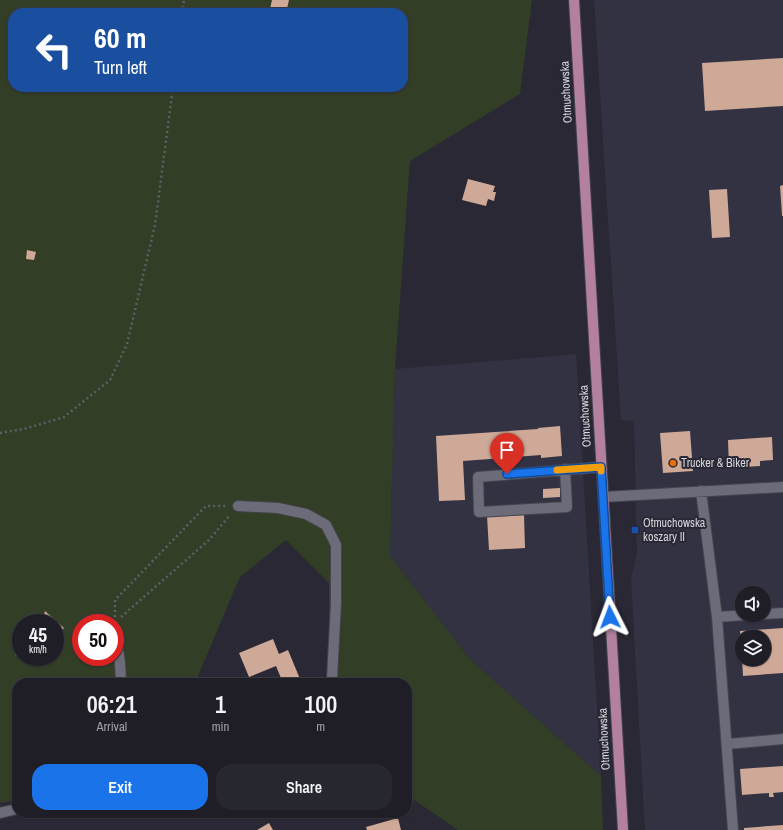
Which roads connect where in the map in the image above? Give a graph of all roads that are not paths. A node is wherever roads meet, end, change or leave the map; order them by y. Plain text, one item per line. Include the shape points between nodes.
1 (574, 0) edge
2 (601, 467) junction
3 (565, 470) junction
4 (783, 487) edge
5 (701, 491) junction
6 (603, 497) junction
7 (238, 506) road end
8 (783, 613) edge
9 (771, 614) edge
10 (735, 616) edge
11 (717, 617) junction
12 (120, 666) edge
13 (121, 678) edge
14 (332, 678) edge
15 (783, 739) edge
16 (728, 744) junction
17 (12, 810) edge
18 (0, 812) edge
19 (623, 830) edge
20 (733, 830) edge

1 - 2 main road, Otmuchowska
2 - 3 street
2 - 6 main road, Otmuchowska
3 - 3 street via 478,477 479,512 567,507
4 - 5 street
5 - 6 street
5 - 11 street
6 - 19 main road, Otmuchowska
7 - 14 street via 278,508 306,514 326,525 336,545
8 - 9 street
10 - 11 street
11 - 16 street
12 - 13 street
15 - 16 street
16 - 20 street
17 - 18 street

